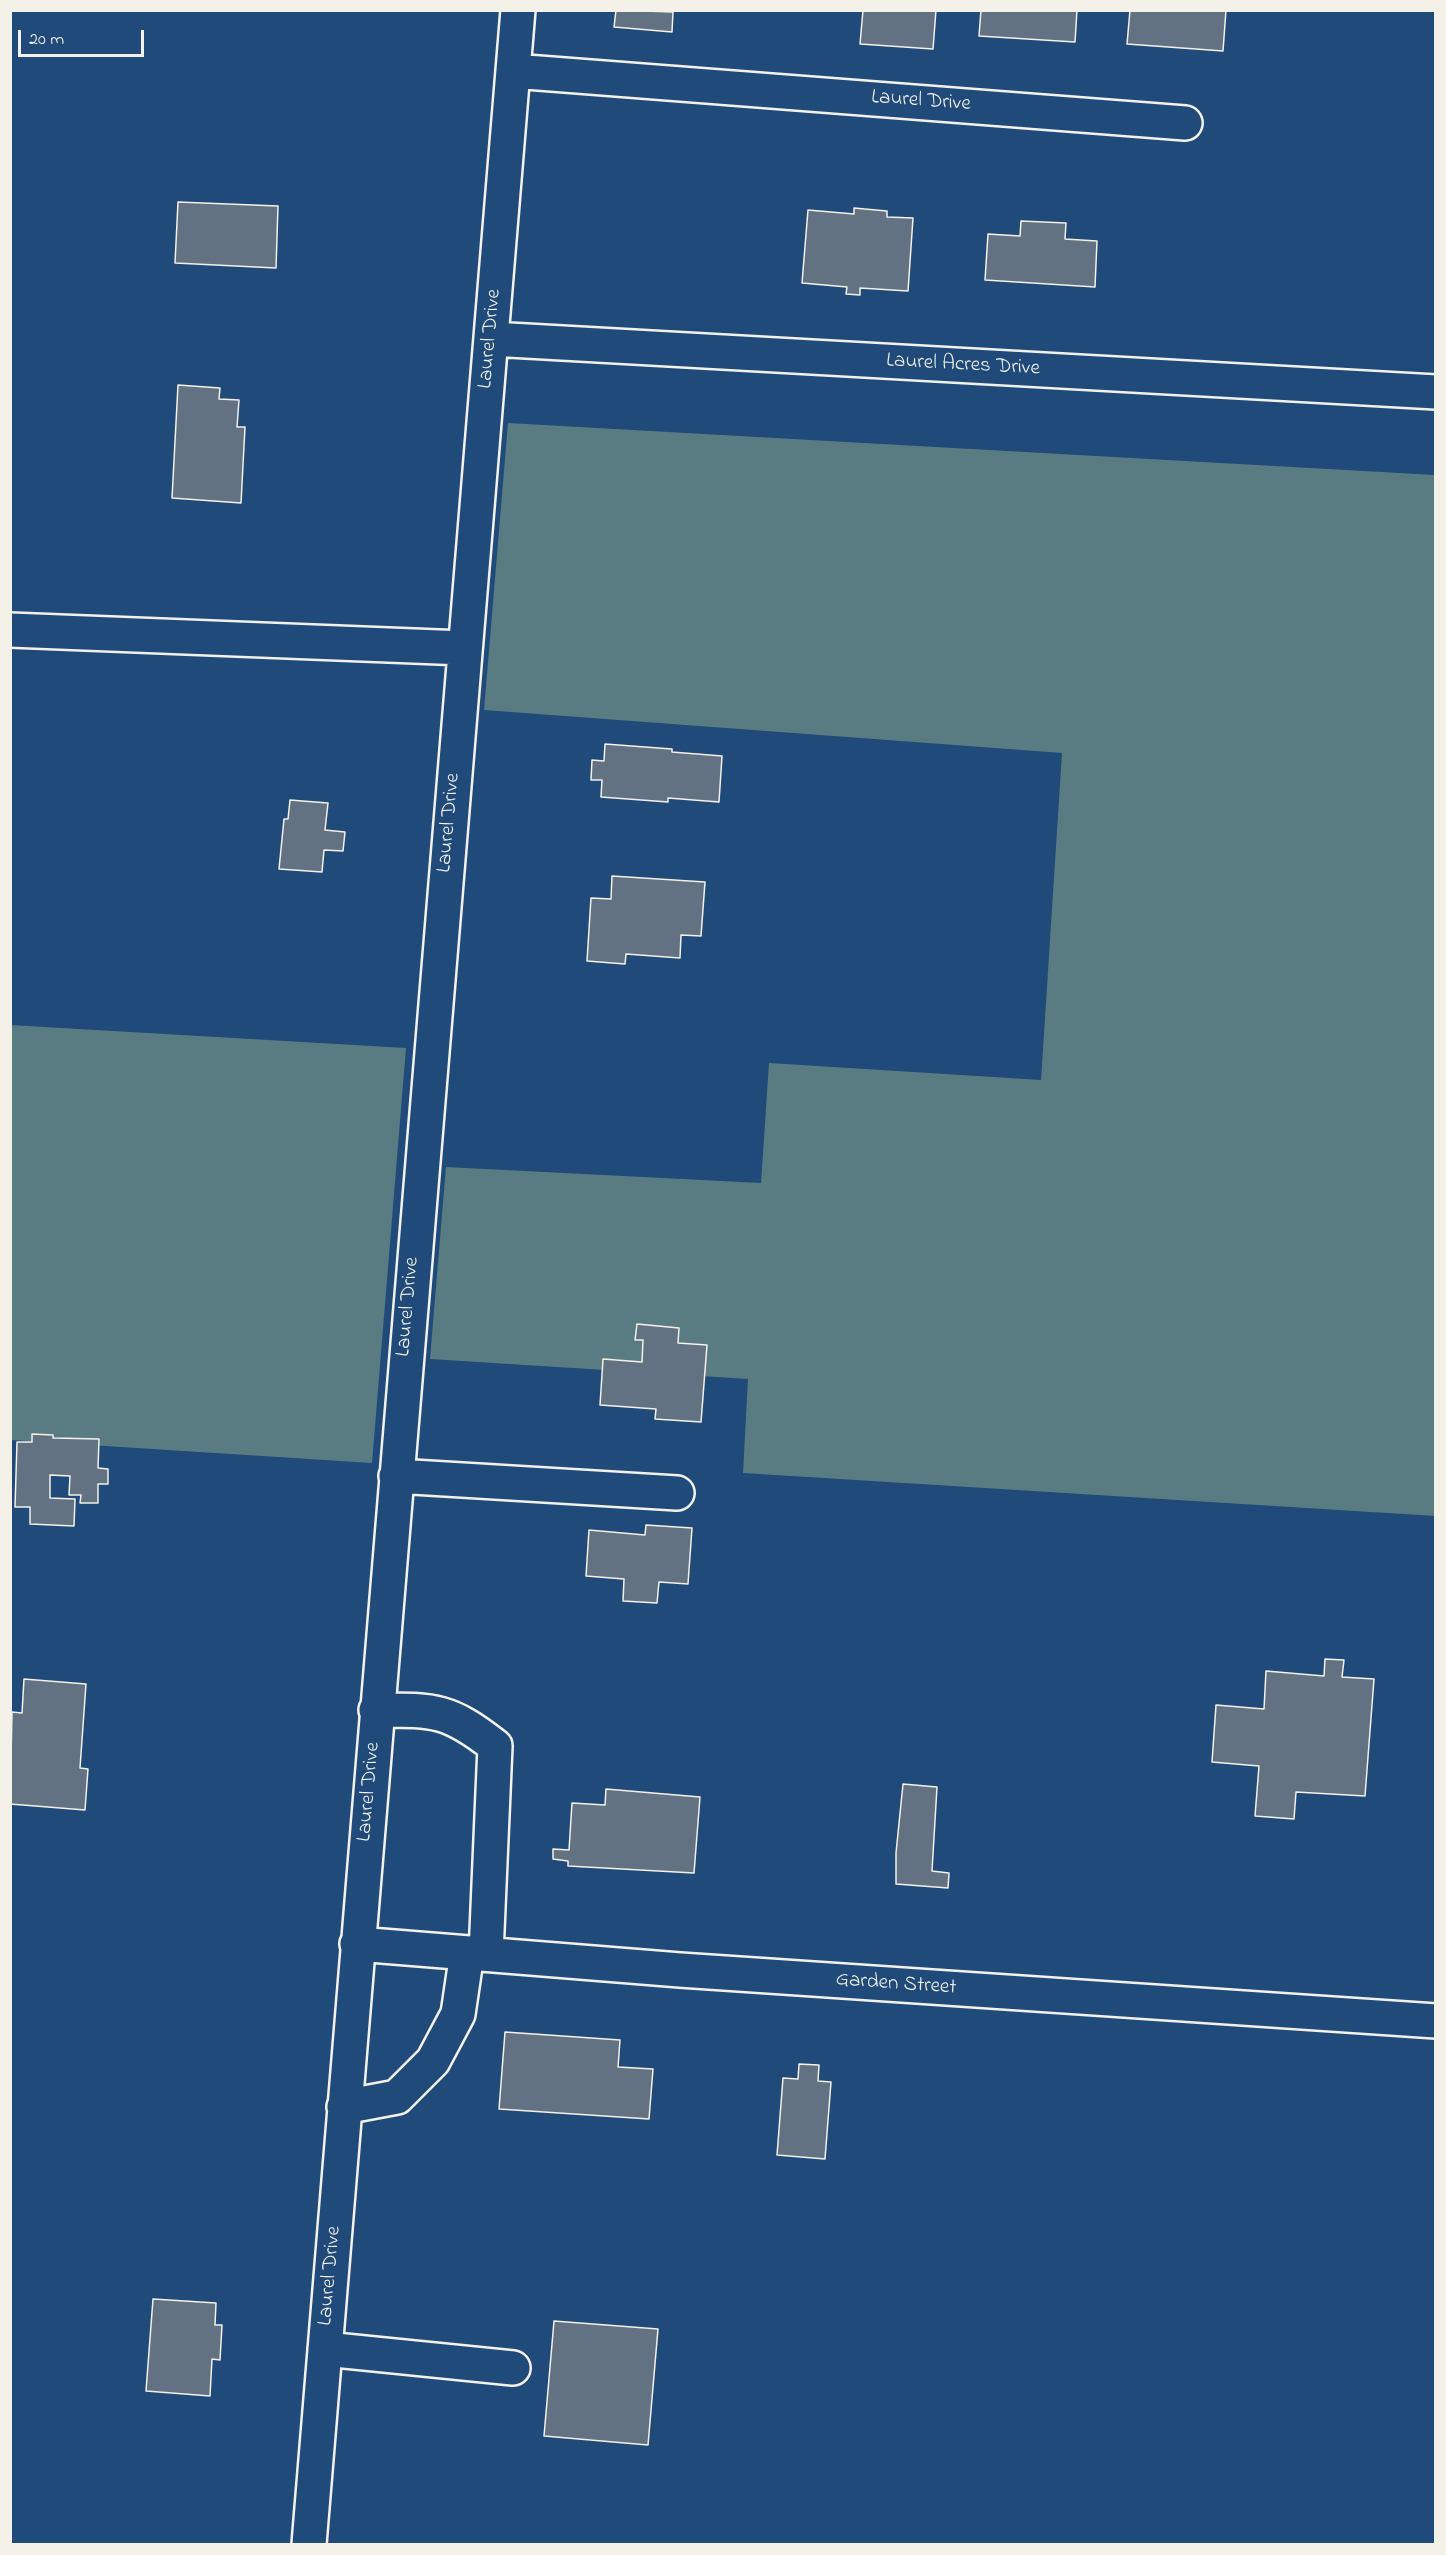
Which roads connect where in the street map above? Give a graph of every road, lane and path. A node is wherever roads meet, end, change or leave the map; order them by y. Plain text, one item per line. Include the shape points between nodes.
1 (518, 10) edge
2 (513, 71) junction
3 (1185, 123) dead end
4 (491, 339) junction
5 (1436, 392) edge
6 (10, 630) edge
7 (464, 648) junction
8 (396, 1476) junction
9 (677, 1493) dead end
10 (376, 1710) junction
11 (357, 1944) junction
12 (477, 1954) junction
13 (1436, 2021) edge
14 (344, 2107) junction
15 (325, 2349) junction
16 (513, 2368) dead end
17 (309, 2544) edge

1 - 2 street, Laurel Drive
2 - 3 street, Laurel Drive
2 - 4 street, Laurel Drive
4 - 5 street, Laurel Acres Drive
4 - 7 street, Laurel Drive
6 - 7 street
7 - 8 street, Laurel Drive
8 - 9 street
8 - 10 street, Laurel Drive
10 - 11 street, Laurel Drive
10 - 12 street via 433,1710 468,1724 495,1746
11 - 12 street, Garden Street
11 - 14 street, Laurel Drive
12 - 13 street, Garden Street
12 - 14 street via 458,2014 433,2061 397,2097
14 - 15 street, Laurel Drive
15 - 16 street
15 - 17 street, Laurel Drive

